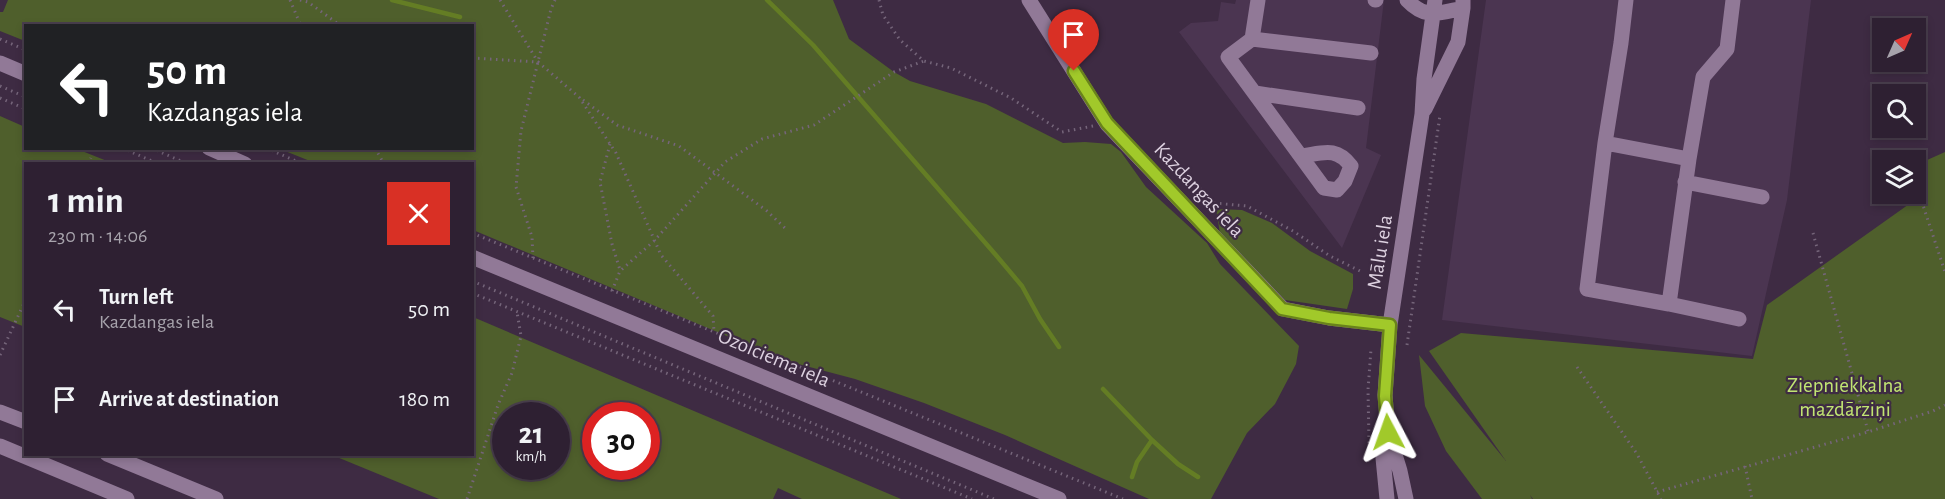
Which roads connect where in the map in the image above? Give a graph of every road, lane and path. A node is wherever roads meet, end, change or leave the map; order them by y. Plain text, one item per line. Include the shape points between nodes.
1 (290, 0) edge
2 (300, 0) edge
3 (500, 0) edge
4 (555, 0) edge
5 (879, 0) edge
6 (1258, 0) edge
7 (1407, 0) edge
8 (1626, 0) edge
9 (1733, 0) edge
10 (1030, 2) edge
11 (1463, 4) edge
12 (1434, 7) edge
13 (300, 24) edge
14 (338, 24) edge
15 (0, 39) edge
16 (1252, 39) junction
17 (24, 49) edge
18 (1371, 53) dead end
19 (474, 58) edge
20 (924, 61) junction
21 (538, 62) junction
22 (0, 63) edge
23 (24, 73) edge
24 (0, 86) edge
25 (1255, 93) junction
26 (24, 95) edge
27 (579, 97) junction
28 (0, 98) edge
29 (24, 108) edge
30 (1358, 108) dead end
31 (1441, 109) dead end
32 (1422, 114) junction
33 (1107, 123) junction
34 (1605, 143) junction
35 (610, 144) junction
36 (1150, 149) dead end
37 (127, 150) edge
38 (156, 150) edge
39 (214, 150) edge
40 (271, 150) edge
41 (1301, 156) dead end
42 (91, 158) dead end
43 (1689, 159) junction
44 (89, 162) edge
45 (154, 162) edge
46 (183, 162) edge
47 (240, 162) edge
48 (298, 162) edge
49 (716, 173) junction
50 (1685, 182) junction
51 (1762, 197) dead end
52 (1180, 200) junction
53 (1214, 203) junction
54 (1923, 204) edge
55 (786, 230) dead end
56 (1813, 233) dead end
57 (474, 234) edge
58 (654, 241) junction
59 (474, 258) edge
60 (533, 258) junction
61 (620, 271) junction
62 (1362, 272) dead end
63 (1945, 272) edge
64 (474, 282) edge
65 (612, 291) junction
66 (474, 294) edge
67 (24, 303) edge
68 (1669, 304) junction
69 (517, 311) junction
70 (1738, 319) dead end
71 (1390, 325) junction
72 (714, 332) junction
73 (1407, 345) dead end
74 (1371, 349) dead end
75 (0, 355) edge
76 (1577, 367) dead end
77 (1945, 405) edge
78 (0, 412) edge
79 (24, 421) edge
80 (1388, 432) junction
81 (1868, 432) junction
82 (0, 446) edge
83 (1370, 448) dead end
84 (112, 456) edge
85 (1745, 466) junction
86 (1657, 492) junction
87 (127, 499) edge
88 (216, 499) edge
89 (467, 499) edge
90 (972, 499) edge
91 (994, 499) edge
92 (1059, 499) edge
93 (1123, 499) edge
94 (1387, 499) edge
95 (1406, 499) edge
96 (1660, 499) edge
97 (1752, 499) edge

1 - 13 path
2 - 14 path
3 - 21 path
4 - 21 path
5 - 20 path via 883,15 900,40
6 - 16 street
7 - 12 street via 1420,11
8 - 34 street
9 - 43 street via 1727,49 1703,77
10 - 33 street, Kazdangas iela
11 - 12 street, Mālu iela
11 - 32 street, Mālu iela via 1458,42
12 - 32 street, Mālu iela
15 - 17 path
16 - 18 street
16 - 25 street via 1228,57
19 - 21 path
20 - 33 path via 951,68 1011,98 1062,132
20 - 49 path via 894,72 814,125 762,139 725,162
21 - 27 path
21 - 60 path via 521,131 516,187 532,237
22 - 23 street
24 - 26 path
25 - 30 street
25 - 41 street
27 - 35 path
27 - 49 path via 617,125 680,146
28 - 29 path
31 - 73 path
32 - 71 street, Mālu iela
33 - 52 street, Kazdangas iela
34 - 43 street
34 - 68 street via 1587,290
35 - 58 path
35 - 61 path via 600,182
36 - 53 path via 1170,158
37 - 45 path
38 - 46 path
39 - 47 street
40 - 48 path
42 - 44 path
43 - 50 street
49 - 55 path
49 - 58 path
50 - 51 street
50 - 68 street
52 - 53 path
52 - 71 street, Kazdangas iela via 1282,309
53 - 62 path via 1247,206
54 - 63 path
56 - 81 path
57 - 60 path
58 - 61 path
58 - 72 path via 661,255 713,316
59 - 92 street, Ozolciema iela
60 - 65 path
61 - 65 path
64 - 91 path
65 - 72 path
66 - 69 path
67 - 75 path
68 - 70 street
69 - 89 path via 521,336 512,372
69 - 90 path
71 - 80 street, Mālu iela via 1385,396
72 - 93 path
74 - 83 path
76 - 86 path via 1637,454
77 - 81 path
78 - 79 street
80 - 94 street, Mālu iela via 1383,458
80 - 95 street, Mālu iela
81 - 85 path
82 - 87 street
84 - 88 street
85 - 86 path
85 - 97 path
86 - 96 path

